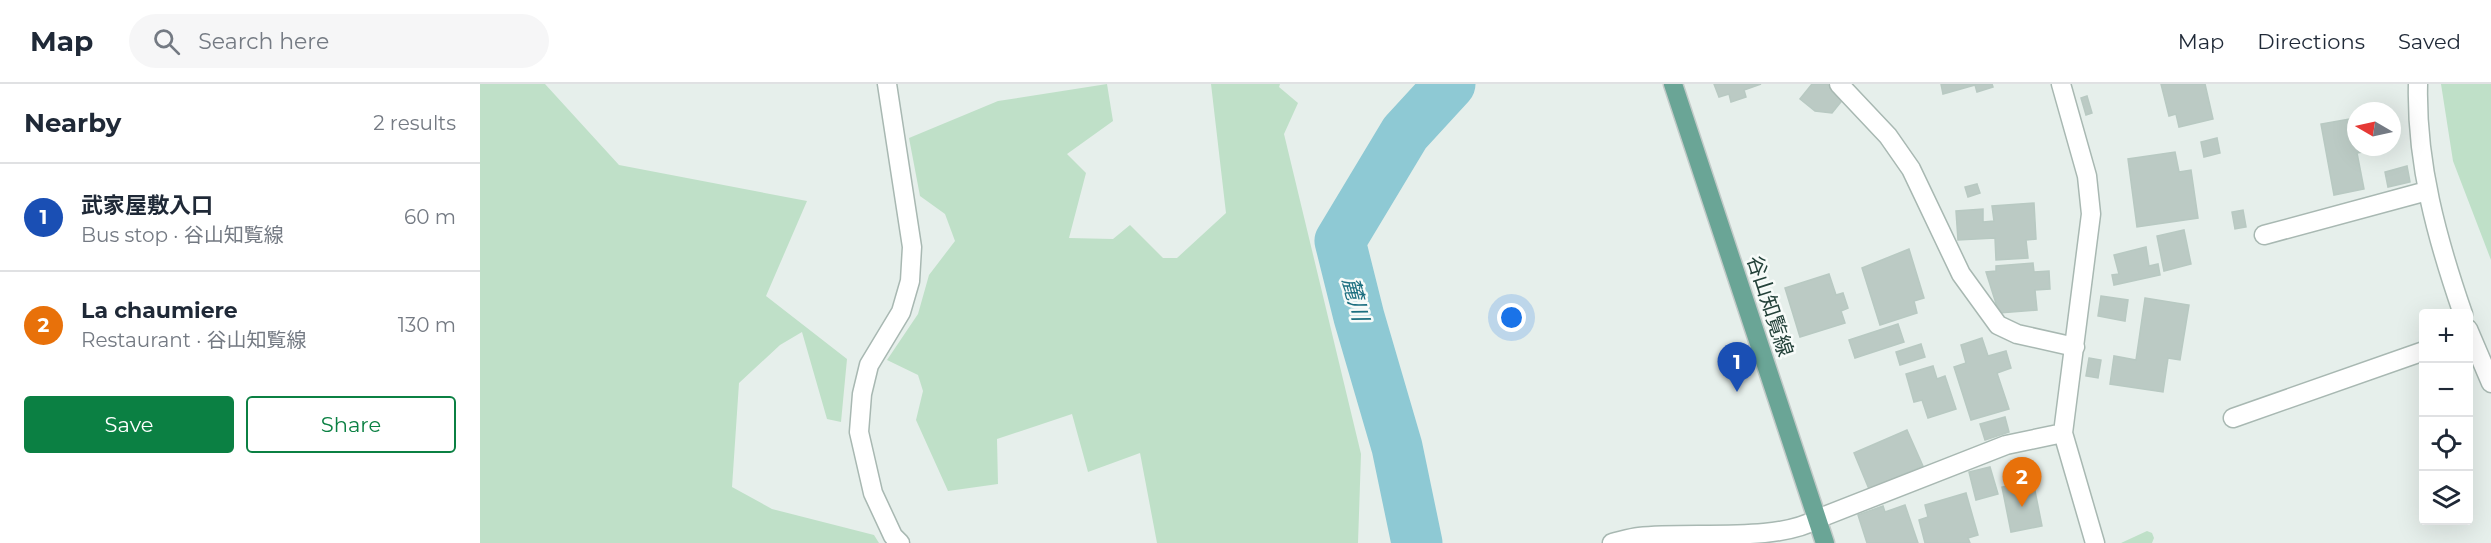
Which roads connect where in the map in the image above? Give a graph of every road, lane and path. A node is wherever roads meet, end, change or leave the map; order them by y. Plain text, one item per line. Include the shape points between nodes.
1 (887, 84) edge
2 (1673, 84) edge
3 (1839, 84) edge
4 (2061, 84) edge
5 (2418, 84) edge
6 (2427, 190) junction
7 (2264, 235) dead end
8 (2461, 309) edge
9 (2473, 342) edge
10 (2075, 347) junction
11 (2419, 353) edge
12 (2491, 382) edge
13 (2233, 418) dead end
14 (2063, 434) junction
15 (1817, 519) junction
16 (900, 543) edge
17 (1612, 543) edge
18 (1825, 543) edge
19 (2095, 543) edge

1 - 16 street via 912,247 910,281 901,312 869,365 859,432 873,493
2 - 15 main road, 谷山知覧線
3 - 10 street via 1888,136 1911,169 1961,274 1998,325 2017,334
4 - 10 street via 2087,176 2091,214
5 - 6 street
6 - 7 street
6 - 8 street via 2444,260
9 - 12 street
10 - 14 street
11 - 13 street
14 - 15 street via 2006,445
14 - 19 street
15 - 17 street via 1808,527 1769,537 1640,537
15 - 18 main road, 谷山知覧線

